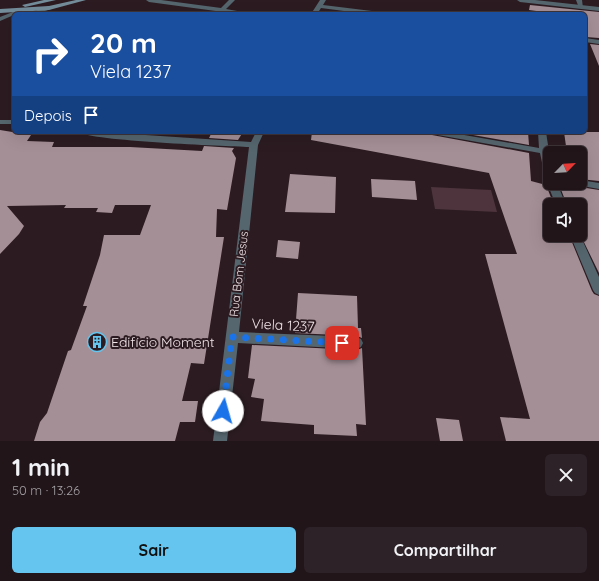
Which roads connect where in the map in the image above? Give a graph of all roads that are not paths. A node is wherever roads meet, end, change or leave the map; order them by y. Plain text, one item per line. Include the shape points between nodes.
1 (53, 0) edge
2 (56, 0) edge
3 (83, 0) edge
4 (149, 0) edge
5 (232, 0) edge
6 (323, 0) edge
7 (520, 0) edge
8 (579, 0) edge
9 (531, 1) edge
10 (319, 6) junction
11 (581, 7) junction
12 (49, 8) junction
13 (0, 10) edge
14 (222, 10) junction
15 (599, 10) edge
16 (20, 11) junction
17 (36, 12) edge
18 (236, 12) edge
19 (315, 12) edge
20 (365, 12) edge
21 (12, 15) edge
22 (12, 18) edge
23 (0, 20) edge
24 (587, 40) edge
25 (599, 42) edge
26 (0, 122) edge
27 (12, 122) edge
28 (97, 134) edge
29 (259, 134) edge
30 (444, 134) edge
31 (542, 134) edge
32 (254, 145) junction
33 (543, 146) edge
34 (543, 151) edge
35 (587, 184) edge
36 (599, 186) edge
37 (578, 242) edge
38 (599, 290) edge
39 (232, 337) junction
40 (357, 343) dead end
41 (220, 441) edge

1 - 13 main road
2 - 16 main road
3 - 12 main road
4 - 14 street
5 - 14 street
6 - 10 street
7 - 9 street
8 - 11 lane
9 - 11 street
10 - 19 street
10 - 20 street
11 - 15 street
12 - 16 main road
12 - 17 street
13 - 16 main road
14 - 18 street
21 - 23 street
22 - 23 street
24 - 25 street
26 - 27 street
28 - 32 street
29 - 32 street, Rua Bom Jesus
30 - 34 street
31 - 33 street
32 - 39 street, Rua Bom Jesus
35 - 36 street
37 - 38 street
39 - 40 street, Viela 1237
39 - 41 street, Rua Bom Jesus

